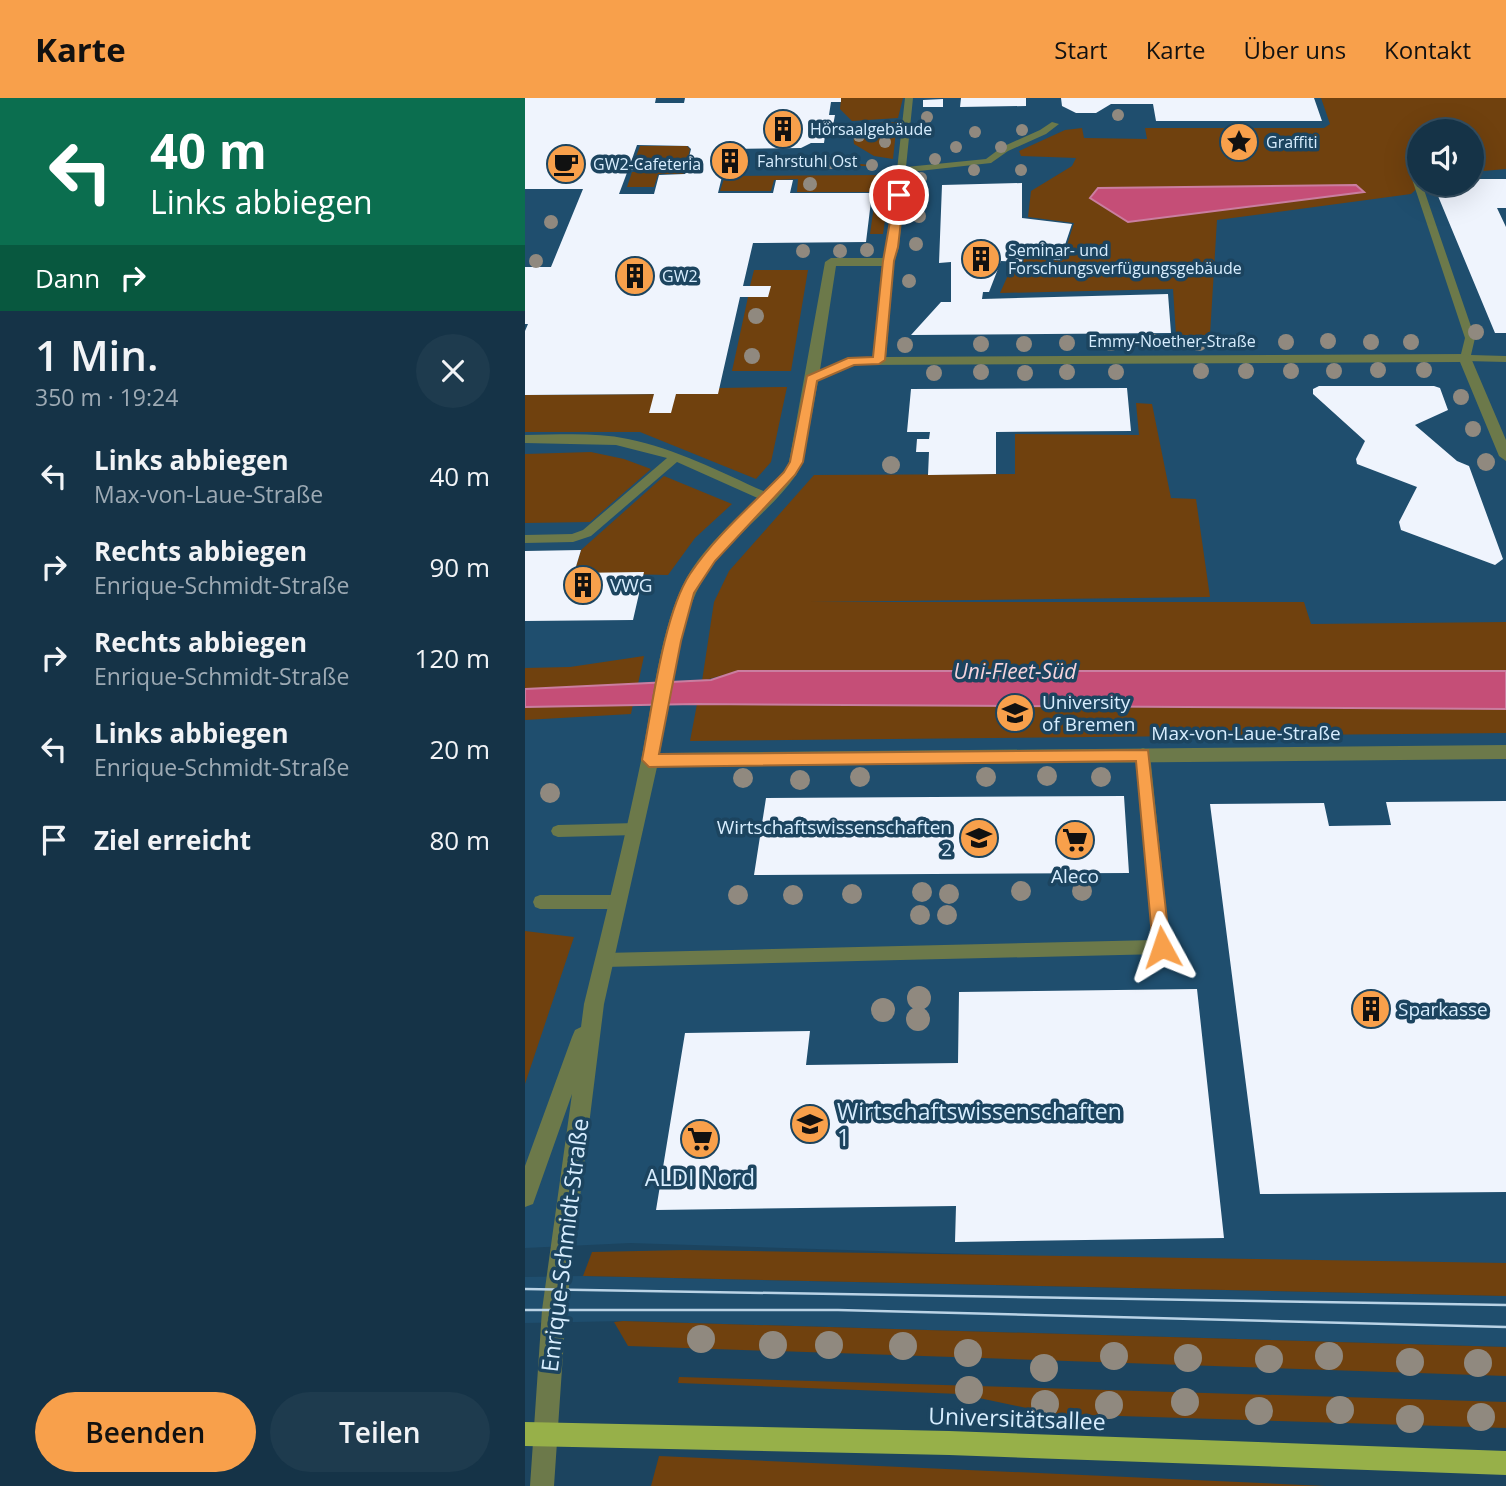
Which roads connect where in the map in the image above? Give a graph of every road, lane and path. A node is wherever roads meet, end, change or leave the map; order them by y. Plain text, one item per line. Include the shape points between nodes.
1 (909, 98) edge
2 (1055, 124) dead end
3 (901, 170) junction
4 (1422, 196) edge
5 (888, 261) junction
6 (1465, 358) junction
7 (1506, 359) edge
8 (879, 360) junction
9 (812, 379) junction
10 (525, 439) edge
11 (1506, 456) edge
12 (674, 458) junction
13 (766, 498) junction
14 (525, 539) edge
15 (1506, 752) edge
16 (1143, 754) junction
17 (649, 760) junction
18 (636, 829) junction
19 (558, 831) dead end
20 (540, 902) dead end
21 (618, 902) junction
22 (604, 960) junction
23 (594, 1004) junction
24 (525, 1196) edge
25 (535, 1434) edge
26 (1506, 1463) edge
27 (542, 1486) edge

1 - 3 lane
2 - 3 lane via 988,161
3 - 5 street
4 - 6 lane via 1470,338
5 - 8 street
5 - 9 street, Enrique-Schmidt-Straße via 831,262
6 - 7 lane
6 - 8 street, Emmy-Noether-Straße
6 - 11 street
8 - 9 street via 852,361
9 - 13 street, Enrique-Schmidt-Straße via 796,462
10 - 12 lane via 628,443
12 - 13 lane
12 - 14 lane via 587,533 573,538
13 - 17 street, Enrique-Schmidt-Straße via 694,579 665,676
15 - 16 street, Max-von-Laue-Straße
16 - 17 street, Max-von-Laue-Straße
16 - 22 lane via 1162,947
17 - 18 street, Enrique-Schmidt-Straße
18 - 19 lane
18 - 21 street, Enrique-Schmidt-Straße
20 - 21 lane
21 - 22 street, Enrique-Schmidt-Straße
22 - 23 street, Enrique-Schmidt-Straße
23 - 24 street, Enrique-Schmidt-Straße
23 - 25 street, Enrique-Schmidt-Straße
25 - 26 main road, Universitätsallee
25 - 27 street, Enrique-Schmidt-Straße

